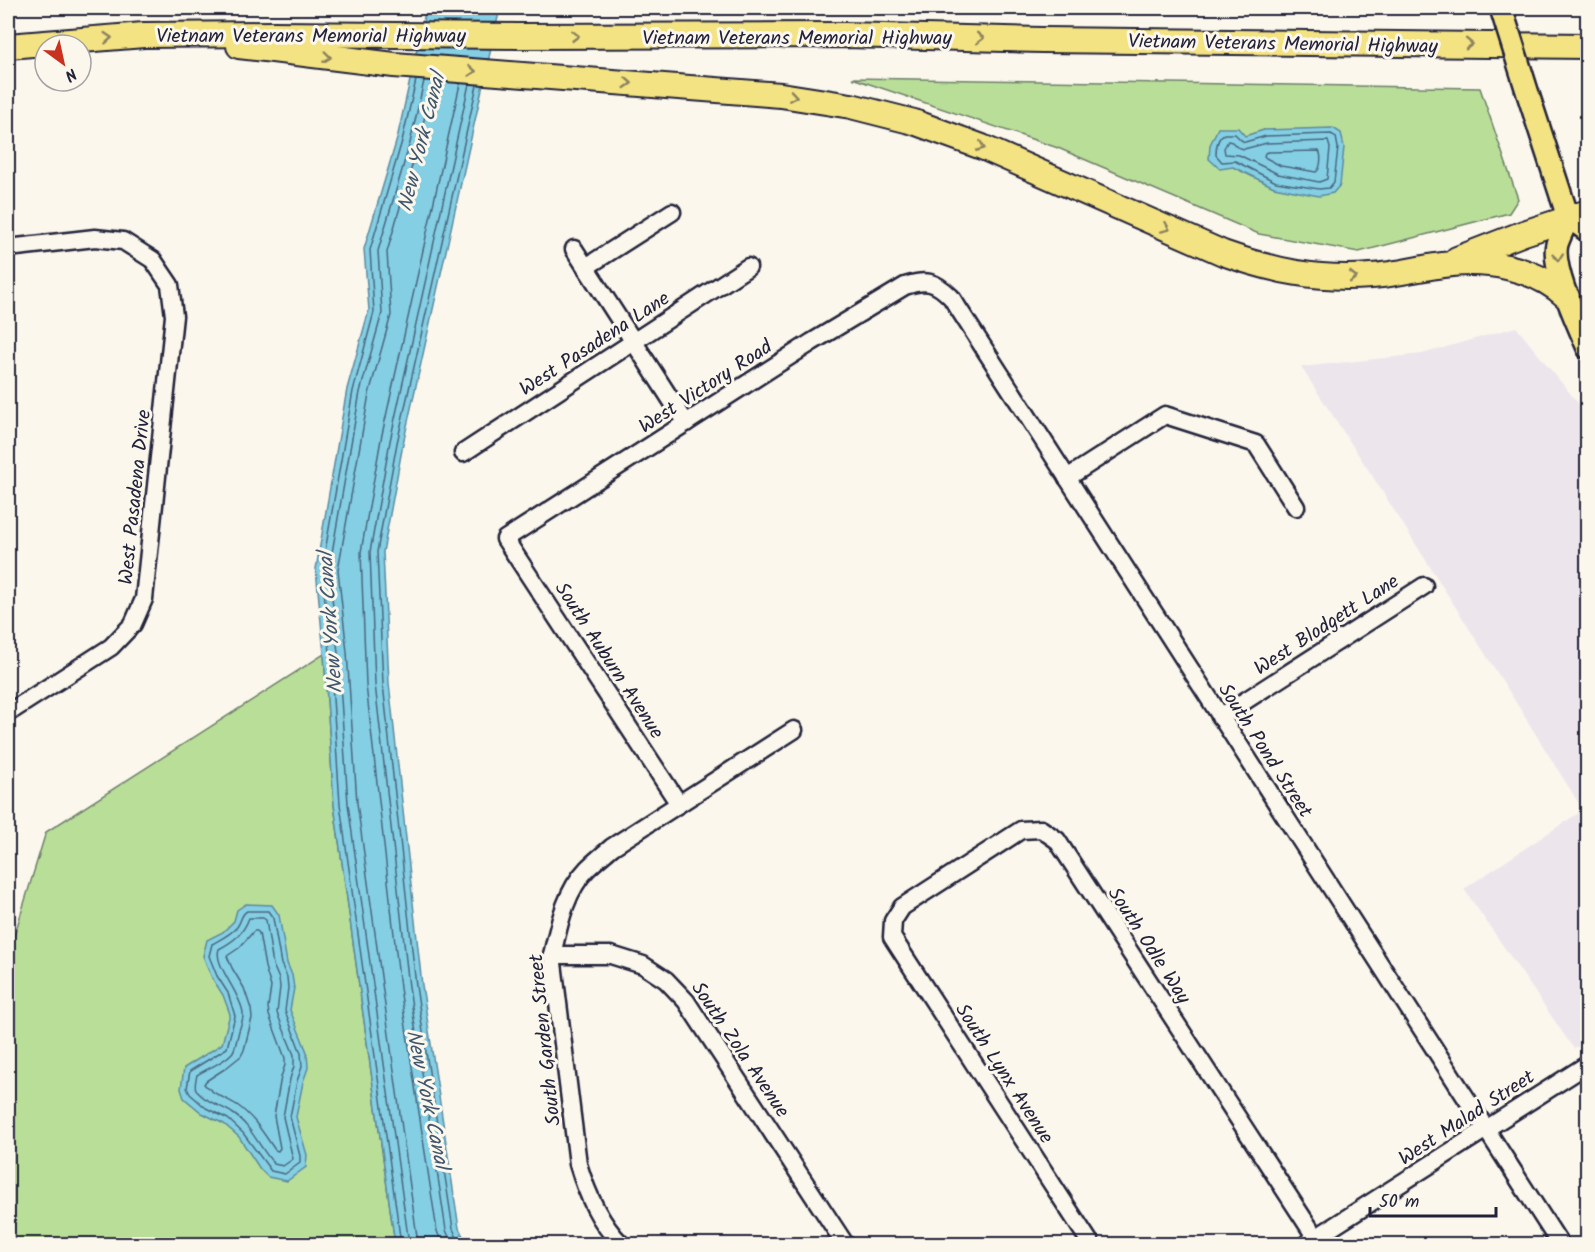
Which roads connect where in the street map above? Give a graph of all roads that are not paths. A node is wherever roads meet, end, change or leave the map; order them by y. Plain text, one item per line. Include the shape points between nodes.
1 (1501, 8) edge
2 (144, 35) junction
3 (8, 46) edge
4 (1587, 46) edge
5 (672, 212) dead end
6 (1581, 220) edge
7 (8, 248) edge
8 (574, 249) dead end
9 (1444, 265) junction
10 (586, 267) junction
11 (748, 267) dead end
12 (933, 284) joint
13 (1567, 297) junction
14 (633, 342) junction
15 (1587, 348) edge
16 (686, 423) junction
17 (463, 453) dead end
18 (1067, 478) junction
19 (1296, 507) dead end
20 (506, 539) joint
21 (1424, 586) dead end
22 (8, 713) edge
23 (1220, 717) junction
24 (794, 730) dead end
25 (679, 804) junction
26 (893, 921) joint
27 (552, 955) junction
28 (1587, 1064) edge
29 (1485, 1130) junction
30 (1311, 1241) edge
31 (621, 1245) edge
32 (845, 1245) edge
33 (1091, 1245) edge
34 (1560, 1245) edge

1 - 6 main road, bridge via 1528,94
3 -> 2 highway, Vietnam Veterans Memorial Highway
2 -> 4 highway, Vietnam Veterans Memorial Highway via 845,35
2 -> 9 highway via 394,65 781,94 851,106 914,122 982,147 1256,265 1329,277 1371,276
5 - 10 street
6 - 9 highway via 1524,232
6 -> 13 main road via 1557,245
7 - 22 street, West Pasadena Drive via 95,238 123,241 153,260 170,285 174,316 144,599 133,624 111,647
8 - 10 street
9 - 13 highway via 1500,265 1529,272
10 - 14 street
11 - 14 street, West Pasadena Lane
12 - 16 street, West Victory Road via 920,281 905,286
12 - 18 street, South Pond Street via 951,297
13 - 15 main road
14 - 16 street
14 - 17 street, West Pasadena Lane
16 - 20 street, West Victory Road
18 - 19 street via 1165,415 1256,444
18 - 23 street, South Pond Street
20 - 25 street, South Auburn Avenue
21 - 23 street, West Blodgett Lane
23 - 29 street, South Pond Street
24 - 25 street, South Garden Street
25 - 27 street, South Garden Street via 612,847 586,870 568,897
26 - 30 street, South Odle Way via 902,906 1021,830 1041,829 1057,840
26 - 33 street, South Lynx Avenue via 892,937
27 - 31 street, South Garden Street via 578,1164 593,1205
27 - 32 street, South Zola Avenue via 611,955 643,965 666,980 686,1000
28 - 29 street, West Malad Street
29 - 30 street, West Malad Street
29 - 34 street, South Pond Street

